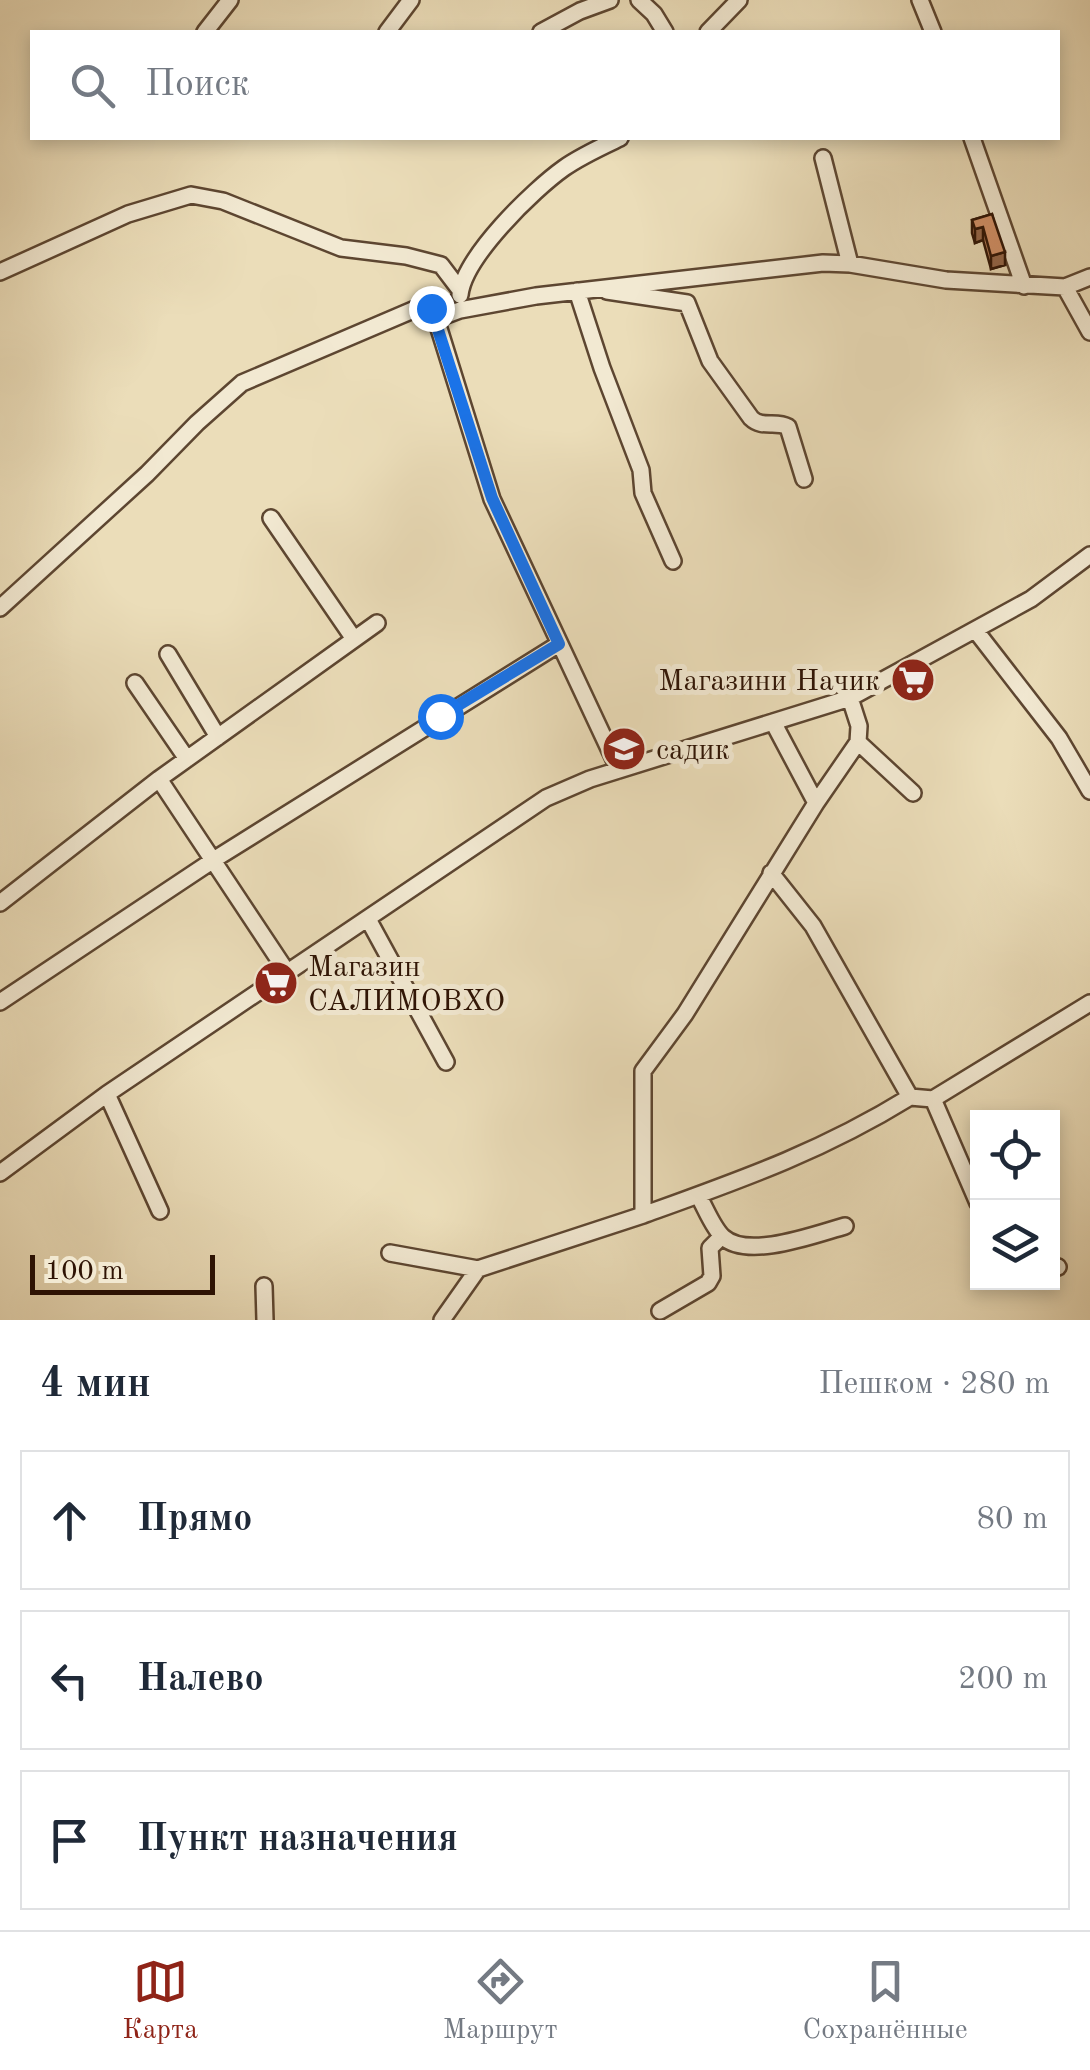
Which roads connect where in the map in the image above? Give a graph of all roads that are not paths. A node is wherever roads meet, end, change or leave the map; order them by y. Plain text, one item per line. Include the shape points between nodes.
1 (230, 0) edge
2 (411, 0) edge
3 (610, 0) edge
4 (639, 0) edge
5 (739, 0) edge
6 (920, 0) edge
7 (581, 6) edge
8 (208, 30) edge
9 (388, 30) edge
10 (544, 30) edge
11 (664, 30) edge
12 (710, 30) edge
13 (932, 30) edge
14 (616, 140) edge
15 (973, 140) edge
16 (822, 158) dead end
17 (850, 264) junction
18 (0, 272) edge
19 (1090, 277) edge
20 (1024, 286) junction
21 (1065, 287) junction
22 (585, 289) junction
23 (460, 290) junction
24 (460, 310) junction
25 (436, 320) junction
26 (1090, 332) edge
27 (804, 479) dead end
28 (271, 518) dead end
29 (1090, 556) edge
30 (673, 561) dead end
31 (0, 608) edge
32 (377, 623) dead end
33 (976, 630) junction
34 (354, 640) junction
35 (559, 644) junction
36 (168, 654) dead end
37 (136, 683) dead end
38 (850, 698) junction
39 (773, 722) junction
40 (218, 737) junction
41 (858, 742) junction
42 (187, 759) junction
43 (619, 770) junction
44 (159, 779) junction
45 (1090, 792) edge
46 (913, 794) dead end
47 (816, 803) junction
48 (215, 859) junction
49 (770, 872) junction
50 (0, 902) edge
51 (368, 919) junction
52 (287, 972) junction
53 (0, 1002) edge
54 (1090, 1003) edge
55 (446, 1062) dead end
56 (107, 1094) junction
57 (910, 1096) junction
58 (934, 1098) junction
59 (0, 1173) edge
60 (699, 1197) junction
61 (977, 1200) edge
62 (160, 1210) dead end
63 (643, 1215) junction
64 (845, 1226) dead end
65 (722, 1236) junction
66 (390, 1253) dead end
67 (478, 1269) junction
68 (264, 1286) dead end
69 (660, 1311) dead end
70 (265, 1320) edge
71 (442, 1320) edge

1 - 8 street
2 - 9 street
3 - 7 street
4 - 11 street
5 - 12 street
6 - 13 street
7 - 10 street
14 - 23 street via 538,190 470,268
15 - 20 street
16 - 17 street
17 - 20 street
17 - 22 street
18 - 23 street via 128,214 191,196 223,201 341,248 441,265
19 - 21 street
20 - 21 street
21 - 26 street
22 - 24 street
22 - 27 street via 688,303 710,361 751,418 788,428
22 - 30 street via 602,368
23 - 24 street
24 - 25 street
25 - 31 street via 421,305 242,382
25 - 35 street via 492,498
28 - 34 street
29 - 33 street
32 - 34 street
33 - 38 street
33 - 45 street via 1059,738
34 - 40 street
35 - 43 street
35 - 48 street
36 - 40 street
37 - 42 street
38 - 39 street
38 - 41 street
39 - 43 street
39 - 47 street
40 - 42 street
41 - 46 street
41 - 47 street
42 - 44 street
43 - 51 street via 546,798
44 - 48 street
44 - 50 street
47 - 49 street
48 - 52 street
48 - 53 street
49 - 57 street via 813,926
49 - 63 street via 643,1071
51 - 52 street
51 - 55 street
52 - 56 street
54 - 58 street
56 - 59 street
56 - 62 street
57 - 58 street
57 - 60 street via 799,1157
58 - 61 street
60 - 63 street
60 - 65 street
63 - 67 street
64 - 65 street via 772,1245
65 - 69 street via 710,1248 708,1283
66 - 67 street
67 - 71 street
68 - 70 street

